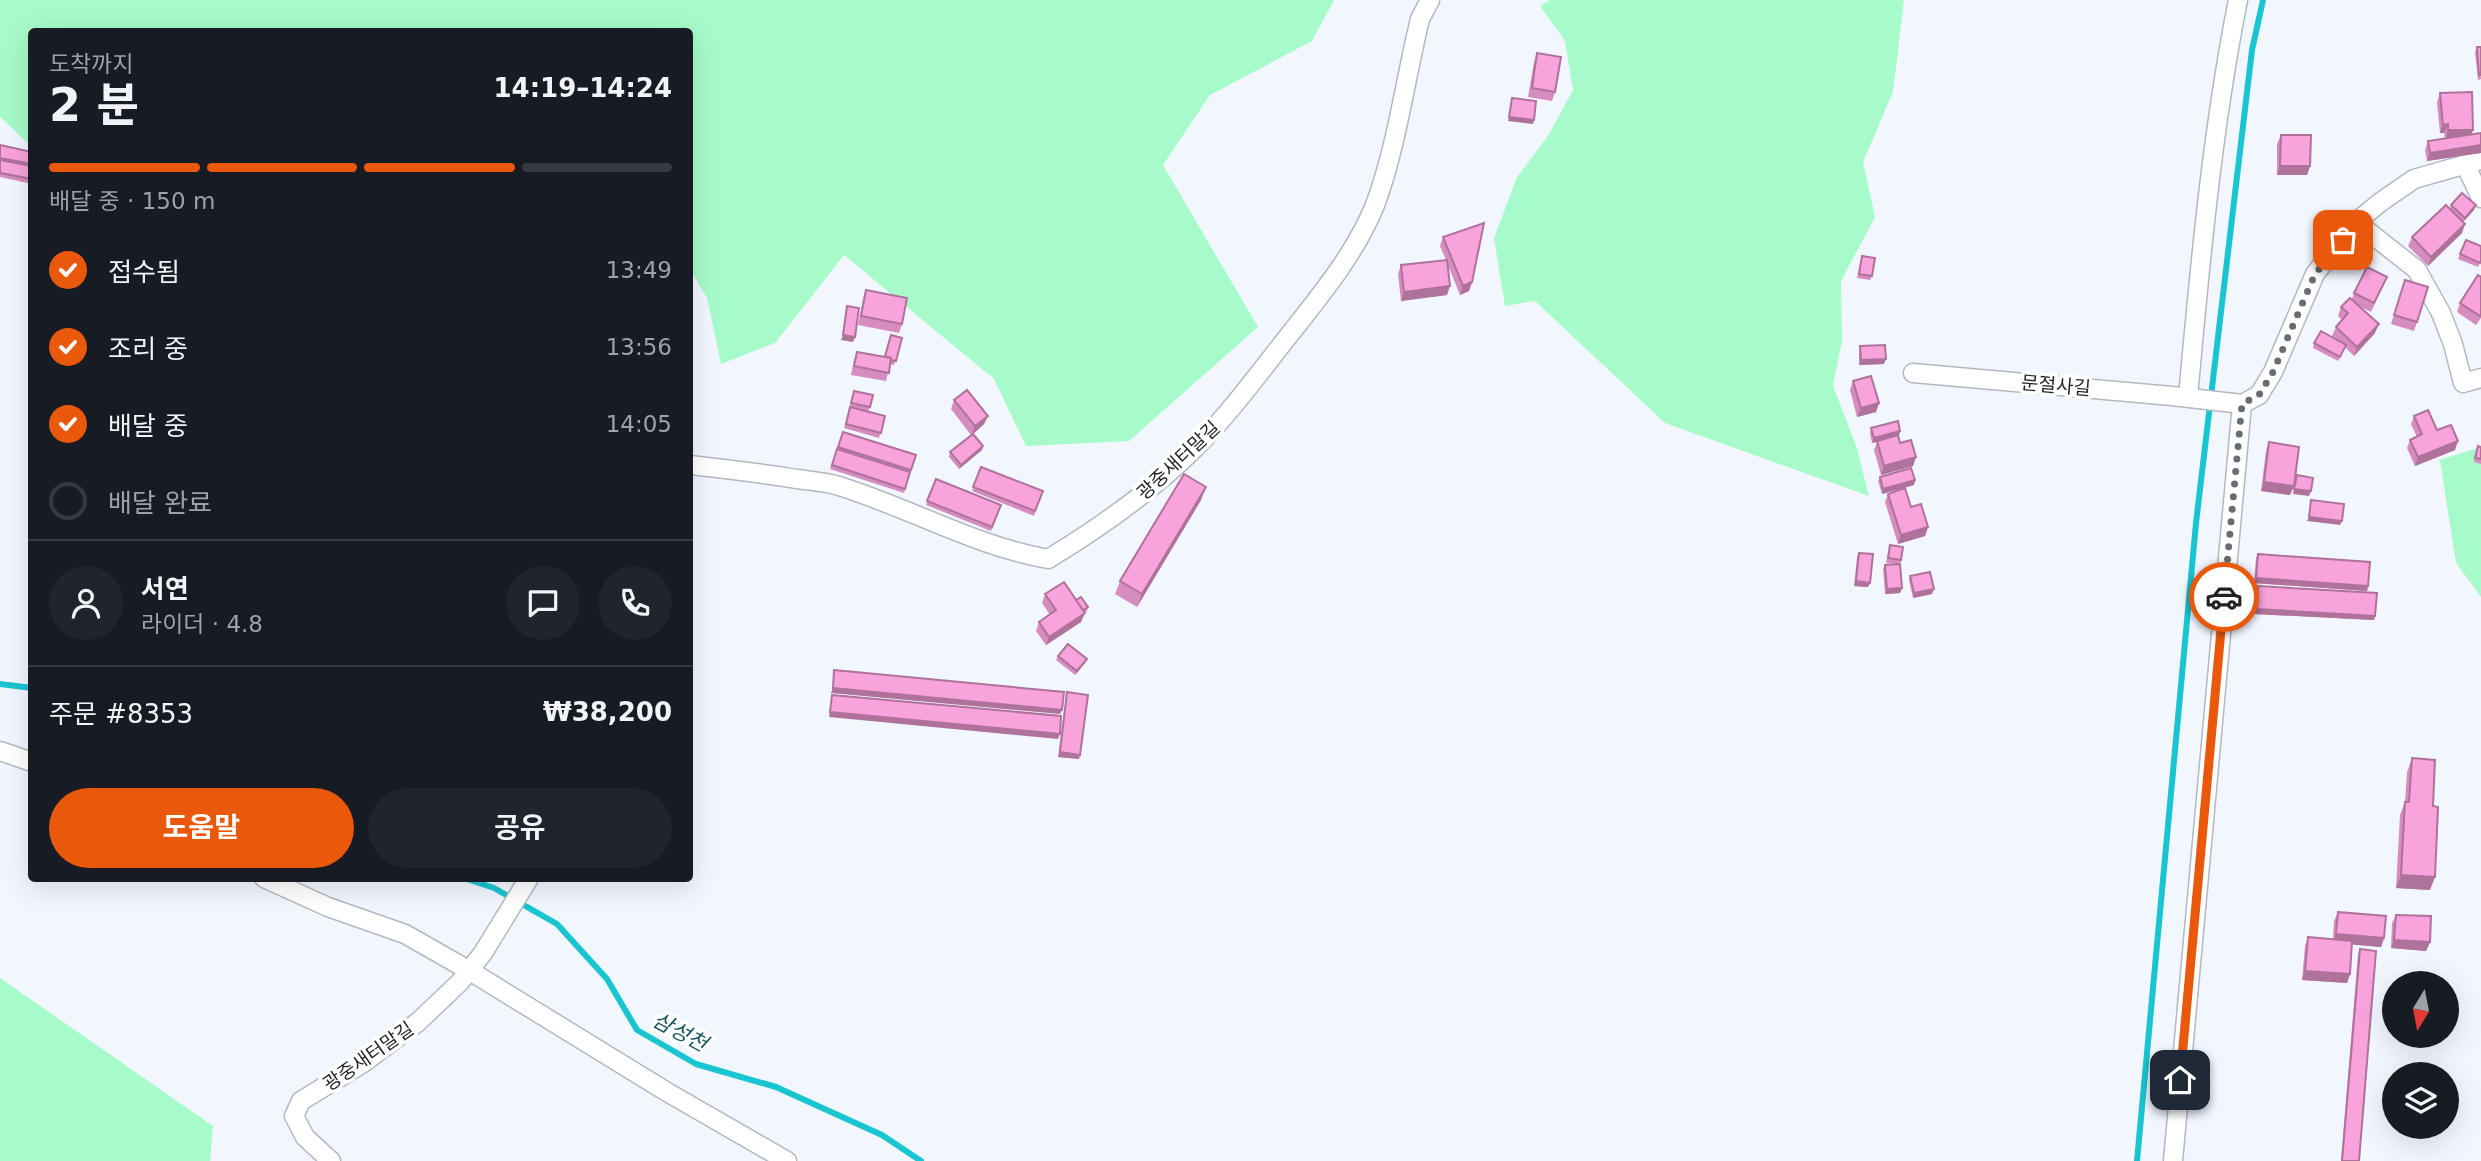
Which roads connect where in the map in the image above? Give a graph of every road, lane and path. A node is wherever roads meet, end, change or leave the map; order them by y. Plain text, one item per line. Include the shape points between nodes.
1 (1430, 0) edge
2 (2238, 0) edge
3 (2473, 162) edge
4 (2481, 198) edge
5 (2356, 222) junction
6 (1913, 373) dead end
7 (2481, 378) edge
8 (2193, 398) junction
9 (2236, 404) junction
10 (693, 466) edge
11 (0, 751) edge
12 (28, 761) edge
13 (273, 882) edge
14 (527, 883) edge
15 (470, 971) junction
16 (331, 1161) edge
17 (787, 1161) edge
18 (2173, 1161) edge

1 - 10 street, 광중새터말길 via 1420,19 1374,207 1347,257 1234,405 1196,447 1147,492 1084,537 1048,559 984,543 836,485
2 - 8 street via 2205,208
3 - 4 street
3 - 5 street via 2414,179
5 - 7 street via 2417,270 2441,313 2463,383
5 - 9 street via 2315,274 2259,395
6 - 8 street, 문절사길
8 - 9 street, 문절사길
9 - 18 street
11 - 12 street
13 - 15 street via 405,934
14 - 15 street, 광중새터말길
15 - 16 street, 광중새터말길 via 418,1022 301,1101 294,1116 306,1137
15 - 17 street

